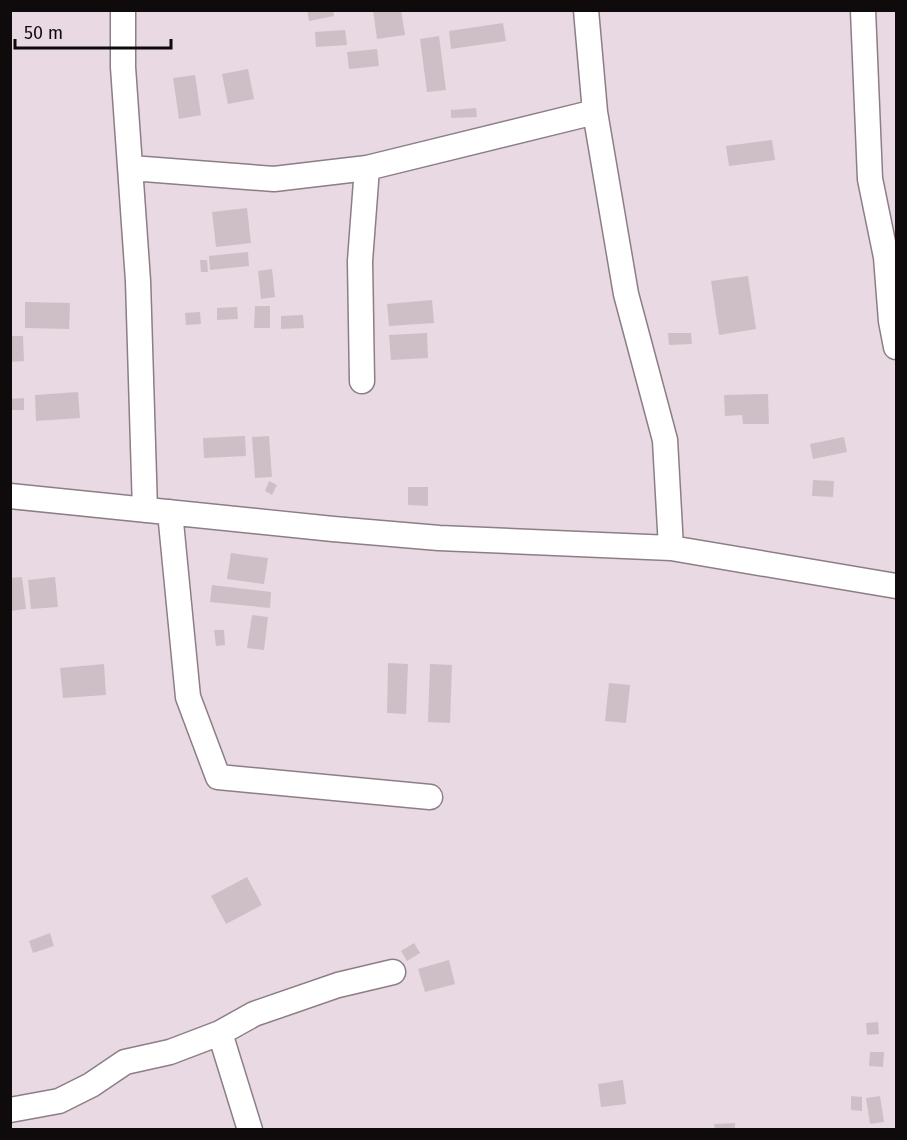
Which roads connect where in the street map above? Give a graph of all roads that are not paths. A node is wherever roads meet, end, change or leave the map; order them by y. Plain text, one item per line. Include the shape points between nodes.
1 (123, 10) edge
2 (586, 10) edge
3 (863, 10) edge
4 (595, 112) junction
5 (131, 168) junction
6 (367, 168) junction
7 (897, 347) edge
8 (362, 381) dead end
9 (10, 495) edge
10 (145, 510) junction
11 (170, 513) junction
12 (671, 548) junction
13 (897, 586) edge
14 (430, 797) dead end
15 (393, 972) dead end
16 (220, 1033) junction
17 (10, 1110) edge
18 (250, 1130) edge

1 - 5 street
2 - 4 street
3 - 7 street via 870,179 886,256
4 - 6 street
4 - 12 street via 626,294 664,440
5 - 6 street via 274,179
5 - 10 street
6 - 8 street via 360,261
9 - 10 street
10 - 11 street
11 - 12 street via 439,538
11 - 14 street via 188,697 218,777
12 - 13 street
15 - 16 street via 338,985 254,1014
16 - 17 street via 170,1052 125,1062 59,1101
16 - 18 street

